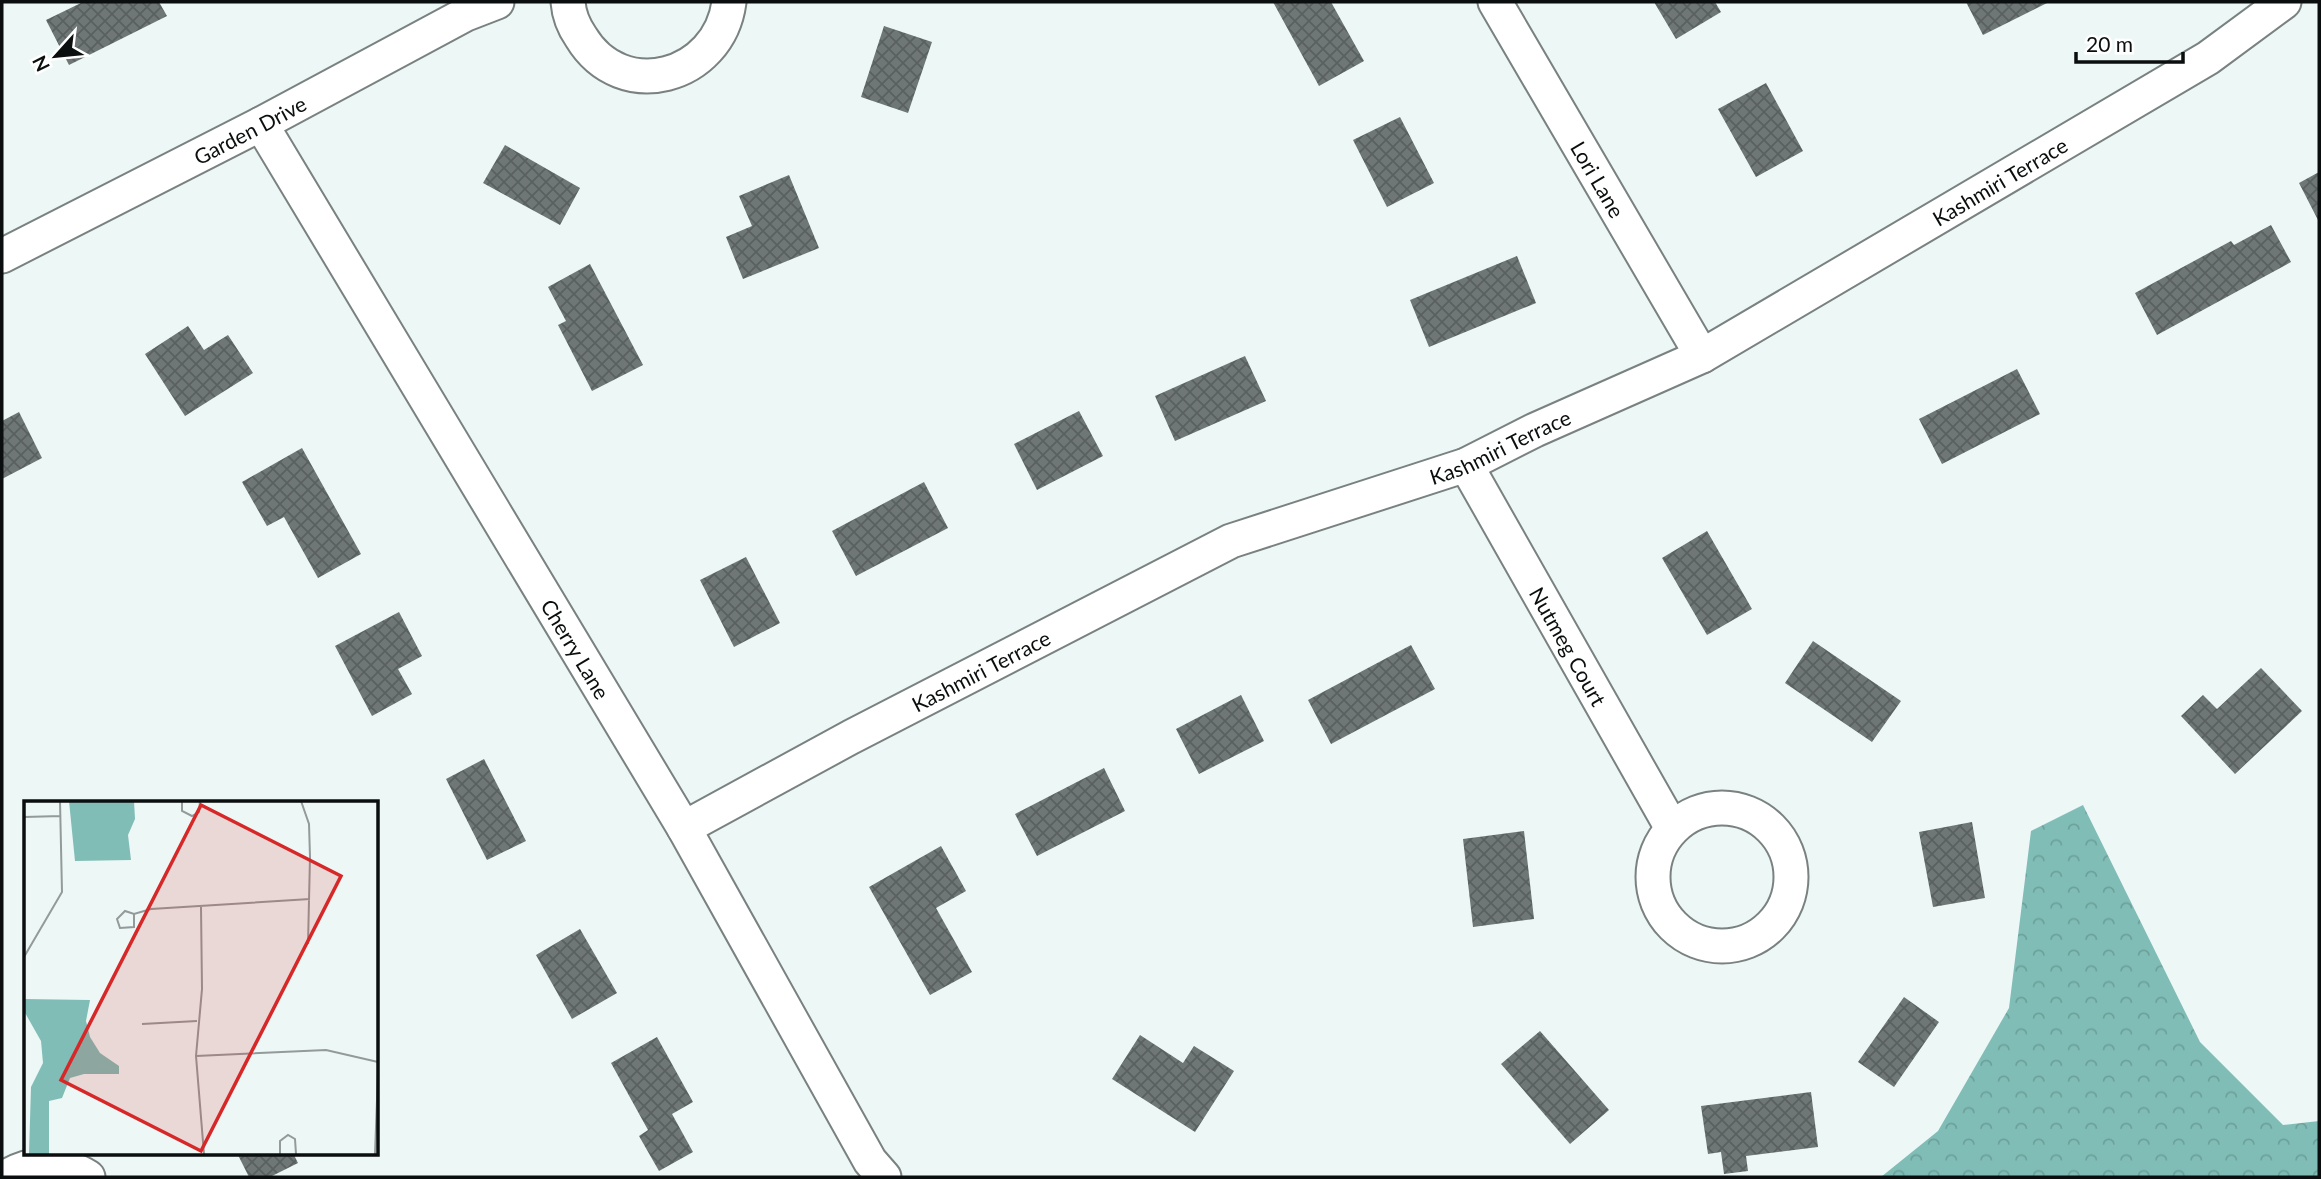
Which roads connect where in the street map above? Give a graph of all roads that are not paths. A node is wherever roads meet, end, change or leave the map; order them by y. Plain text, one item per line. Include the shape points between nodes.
1 (498, 2) edge
2 (568, 2) edge
3 (729, 2) edge
4 (1495, 2) edge
5 (2284, 2) edge
6 (261, 124) junction
7 (2, 256) edge
8 (1702, 356) junction
9 (1466, 465) junction
10 (684, 828) junction
11 (1672, 828) junction
12 (6, 1177) edge
13 (88, 1177) edge
14 (884, 1177) edge

1 - 6 street, Garden Drive via 466,14
2 - 3 street via 586,46 602,61 643,76 665,75 704,55 718,38
4 - 8 street, Lori Lane
5 - 8 street, Kashmiri Terrace via 2208,58
6 - 7 street, Garden Drive
6 - 10 street, Cherry Lane
8 - 9 street, Kashmiri Terrace
9 - 10 street, Kashmiri Terrace via 1231,541
9 - 11 street, Nutmeg Court
10 - 14 street, Cherry Lane via 870,1161
11 - 11 street via 1689,815 1710,808 1731,808 1769,827 1783,844 1791,886 1773,925 1735,946 1713,947 1674,928 1660,910 1653,890 1653,867
12 - 13 street via 37,1165 59,1165

